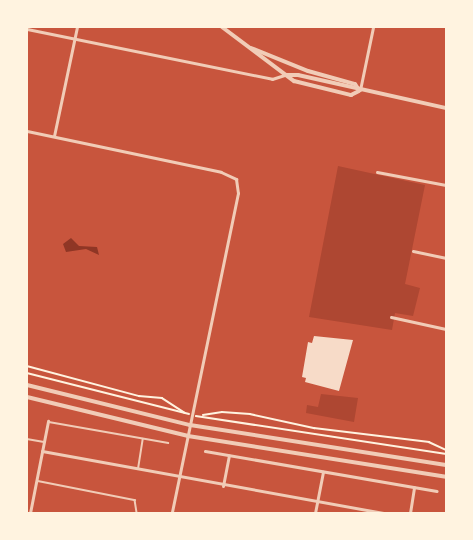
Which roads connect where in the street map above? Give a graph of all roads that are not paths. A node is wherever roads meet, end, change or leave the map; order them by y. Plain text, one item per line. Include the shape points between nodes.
1 (77, 27) edge
2 (222, 27) edge
3 (373, 27) edge
4 (27, 28) edge
5 (74, 38) junction
6 (251, 48) junction
7 (284, 75) junction
8 (360, 90) junction
9 (446, 108) edge
10 (27, 131) edge
11 (54, 136) junction
12 (377, 172) dead end
13 (446, 185) edge
14 (413, 251) dead end
15 (446, 258) edge
16 (391, 317) dead end
17 (446, 329) edge
18 (27, 385) edge
19 (27, 397) edge
20 (48, 421) joint
21 (190, 425) junction
22 (188, 436) junction
23 (27, 439) edge
24 (143, 439) junction
25 (44, 442) junction
26 (168, 443) dead end
27 (42, 451) junction
28 (205, 451) dead end
29 (229, 455) junction
30 (446, 465) edge
31 (138, 469) junction
32 (323, 472) junction
33 (179, 477) junction
34 (446, 477) edge
35 (37, 480) junction
36 (223, 486) junction
37 (414, 487) junction
38 (437, 491) dead end
39 (317, 503) junction
40 (30, 513) edge
41 (137, 513) edge
42 (172, 513) edge
43 (315, 513) edge
44 (383, 513) edge
45 (410, 513) edge

1 - 5 street
2 - 6 street
3 - 8 street
4 - 5 street
5 - 7 street via 272,79
5 - 11 street
6 - 7 street
6 - 8 street via 355,84
7 - 8 street
7 - 8 street via 324,90 351,95
8 - 9 street
10 - 11 street
11 - 21 street via 221,172 236,179 238,193
12 - 13 street
14 - 15 street
16 - 17 street
18 - 21 street
19 - 22 street
20 - 24 lane
20 - 25 street
21 - 22 street
21 - 30 street
22 - 33 street
22 - 34 street
23 - 25 lane
24 - 26 lane
24 - 31 lane
25 - 27 street
27 - 31 street
27 - 35 street
28 - 29 street
29 - 32 street
29 - 36 street
31 - 33 street
32 - 37 street
32 - 39 street
33 - 36 street
33 - 42 street
35 - 40 street
35 - 41 lane via 135,500
36 - 39 street
37 - 38 street
37 - 45 street
39 - 43 street
39 - 44 street

